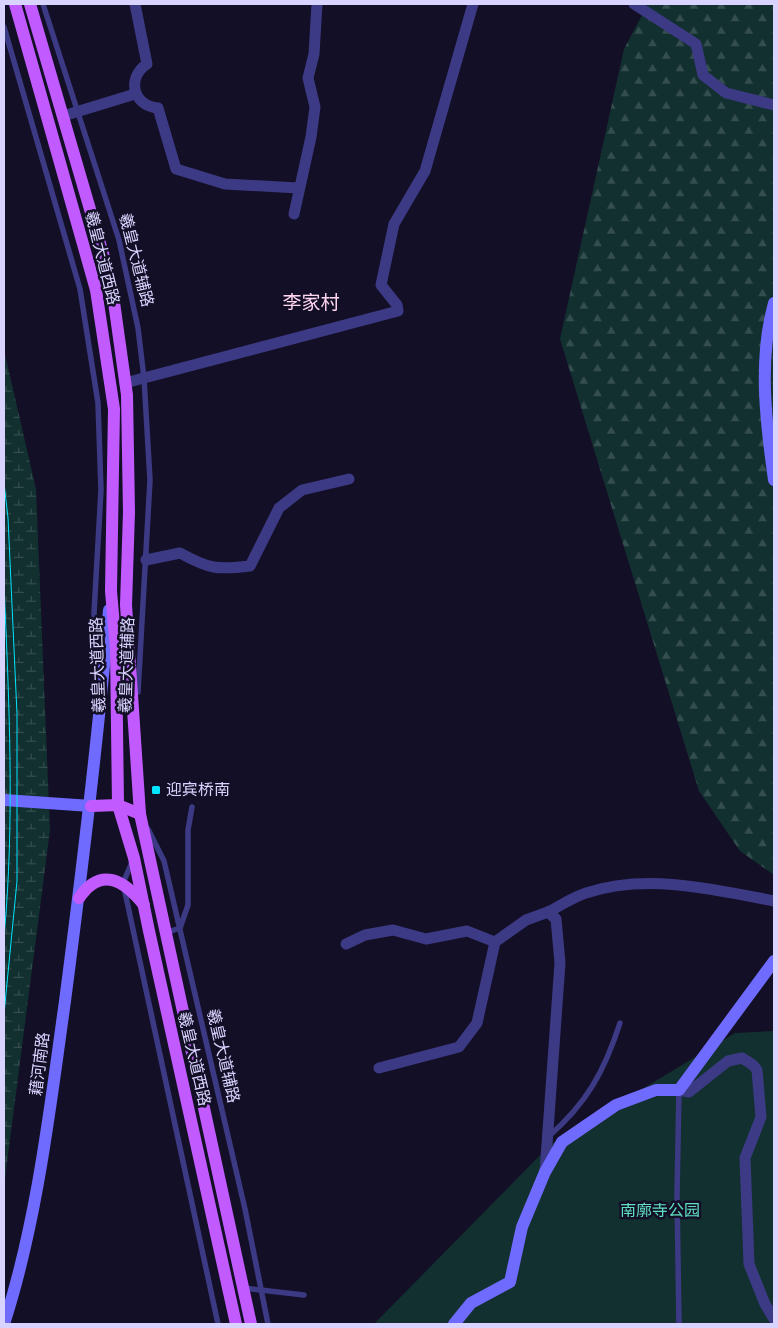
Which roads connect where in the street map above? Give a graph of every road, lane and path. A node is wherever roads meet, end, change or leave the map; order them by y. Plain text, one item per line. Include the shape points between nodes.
1 (15, 4) edge
2 (30, 4) edge
3 (43, 4) edge
4 (135, 4) edge
5 (317, 4) edge
6 (473, 4) edge
7 (634, 4) edge
8 (4, 27) edge
9 (135, 94) junction
10 (774, 105) edge
11 (78, 112) junction
12 (63, 116) junction
13 (298, 188) junction
14 (294, 214) dead end
15 (774, 303) edge
16 (144, 378) junction
17 (125, 383) junction
18 (349, 479) dead end
19 (774, 480) edge
20 (146, 560) junction
21 (111, 591) junction
22 (100, 725) junction
23 (4, 800) edge
24 (118, 805) junction
25 (91, 806) junction
26 (192, 807) dead end
27 (140, 814) junction
28 (134, 858) junction
29 (123, 883) junction
30 (78, 898) junction
31 (774, 901) edge
32 (146, 907) junction
33 (548, 912) junction
34 (180, 928) junction
35 (165, 933) junction
36 (494, 942) junction
37 (346, 944) dead end
38 (774, 961) edge
39 (620, 1023) dead end
40 (379, 1068) dead end
41 (679, 1090) junction
42 (546, 1138) junction
43 (545, 1172) junction
44 (243, 1288) junction
45 (261, 1290) junction
46 (304, 1295) dead end
47 (774, 1319) edge
48 (4, 1324) edge
49 (218, 1324) edge
50 (236, 1324) edge
51 (251, 1324) edge
52 (268, 1324) edge
53 (454, 1324) edge
54 (679, 1324) edge

1 - 21 main road, 羲皇大道西路 via 96,290 114,409
2 - 12 main road, 羲皇大道西路
3 - 11 lane, 羲皇大道辅路
4 - 9 street via 147,64 136,74
5 - 13 street via 314,54 308,78 315,107
6 - 16 street via 425,172 394,224 381,285 397,305 398,312
7 - 10 street via 696,44 703,75 726,93
8 - 22 lane, 羲皇大道辅路 via 80,289 98,403 101,490 94,613
9 - 11 street
9 - 13 street via 145,105 158,108 176,169 225,184
11 - 12 street
11 - 16 lane, 羲皇大道辅路 via 119,240 138,328
12 - 17 main road, 羲皇大道西路 via 111,281
13 - 14 street
15 - 19 main road via 766,352 767,428
16 - 17 street
16 - 20 lane, 羲皇大道辅路 via 150,480
17 - 27 main road, 羲皇大道西路 via 129,512 126,605
18 - 20 street via 302,490 279,508 250,566 202,566 180,553
20 - 27 lane, 羲皇大道辅路 via 138,686
21 - 22 main road, 藉河南路
21 - 24 main road, 羲皇大道西路 via 116,649
22 - 25 main road, 藉河南路
23 - 25 main road
24 - 25 main road
24 - 27 main road
24 - 28 main road, 羲皇大道西路
25 - 30 main road, 藉河南路
26 - 34 lane via 188,830 188,905
27 - 34 lane, 羲皇大道辅路 via 164,861
27 - 35 main road, 羲皇大道西路
28 - 29 lane
28 - 32 main road, 羲皇大道西路
29 - 30 main road via 103,880 93,883
29 - 32 main road
29 - 49 lane
30 - 48 main road, 藉河南路 via 51,1108 17,1282
31 - 33 street via 706,888 636,883 585,893
32 - 50 main road, 羲皇大道西路
33 - 36 street via 526,920
33 - 42 street via 556,919 560,963
34 - 35 lane
34 - 45 lane, 羲皇大道辅路
35 - 44 main road, 羲皇大道西路
36 - 37 street via 468,931 426,939 394,930 364,935
36 - 40 street via 477,1023 459,1047
38 - 41 main road
39 - 42 lane via 597,1081 570,1118
41 - 43 main road via 656,1090 616,1105 562,1142
41 - 47 street via 689,1092 728,1060 735,1058 748,1061 757,1070 761,1117 745,1158 749,1264
41 - 54 lane
42 - 43 street
43 - 53 main road via 522,1227 510,1282 471,1303
44 - 45 lane
44 - 51 main road, 羲皇大道西路
45 - 46 lane
45 - 52 lane, 羲皇大道辅路

